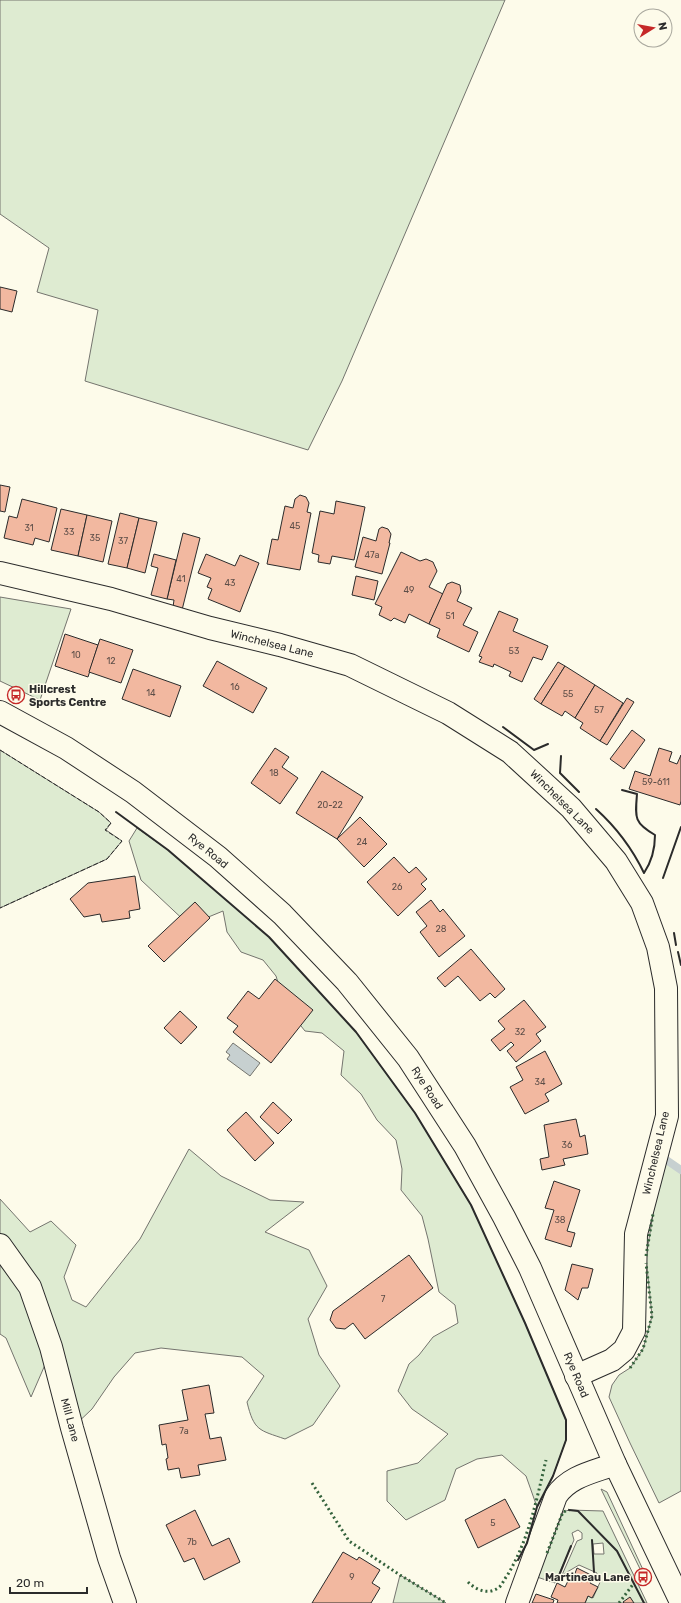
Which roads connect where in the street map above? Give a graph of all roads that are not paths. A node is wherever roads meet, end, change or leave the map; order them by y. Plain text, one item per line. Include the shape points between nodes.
1 (0, 573) edge
2 (0, 712) edge
3 (674, 1113) edge
4 (0, 1245) edge
5 (576, 1376) junction
6 (615, 1464) junction
7 (681, 1602) edge
8 (125, 1603) edge
9 (517, 1603) edge

1 - 3 main road, Winchelsea Lane via 111,599 350,665 448,713 510,752 590,829 616,861 642,903 658,947 666,988
2 - 5 main road, Rye Road via 66,748 133,792 212,853 282,914 347,982 408,1058 465,1146 530,1268
3 - 5 main road, Winchelsea Lane via 636,1234 634,1331 624,1350 612,1360
4 - 8 main road, Mill Lane via 30,1286 48,1339
5 - 6 main road, Rye Road
6 - 7 main road, Rye Road
6 - 9 main road via 573,1479 560,1490

